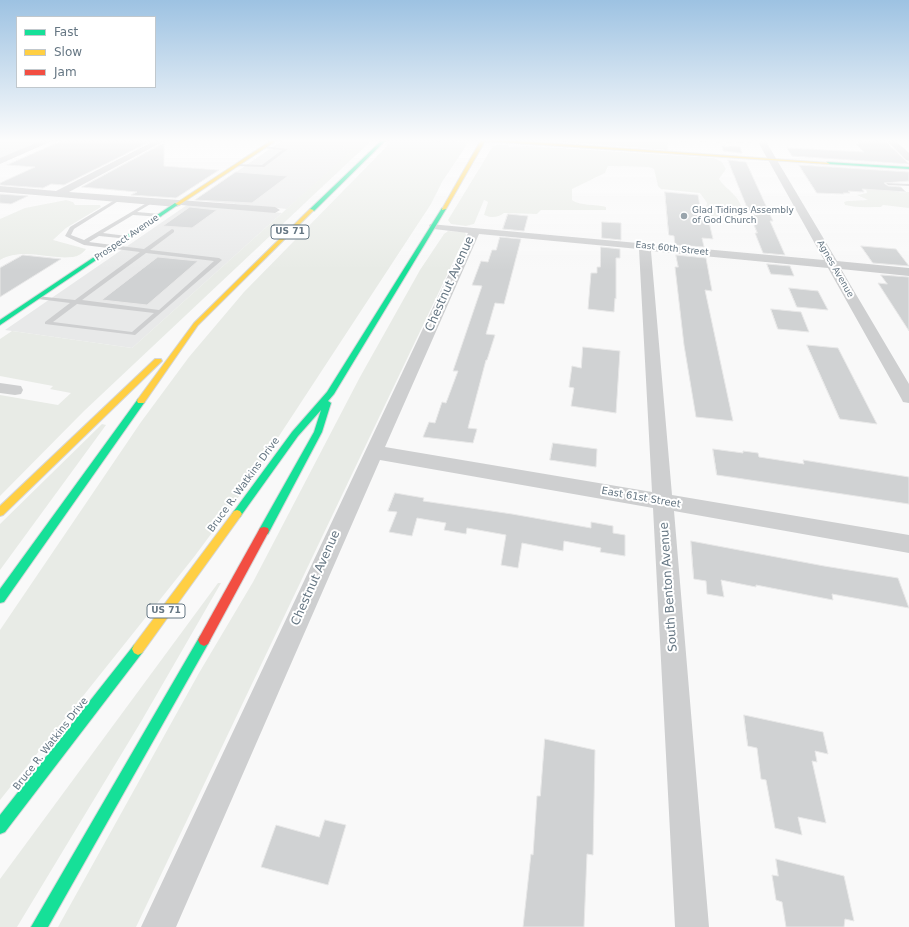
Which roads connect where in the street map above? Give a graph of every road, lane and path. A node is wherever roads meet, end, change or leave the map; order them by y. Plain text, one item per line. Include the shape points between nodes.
1 (78, 183) edge
2 (209, 183) edge
3 (340, 183) edge
4 (458, 183) edge
5 (787, 183) edge
6 (888, 184) dead end
7 (909, 185) edge
8 (0, 189) edge
9 (57, 194) junction
10 (118, 199) junction
11 (150, 202) junction
12 (179, 203) junction
13 (275, 210) dead end
14 (133, 213) junction
15 (160, 216) junction
16 (434, 226) junction
17 (475, 230) junction
18 (172, 231) dead end
19 (97, 234) junction
20 (127, 238) junction
21 (84, 243) junction
22 (645, 246) junction
23 (113, 247) junction
24 (145, 251) junction
25 (833, 265) junction
26 (909, 272) edge
27 (38, 297) junction
28 (76, 302) junction
29 (160, 312) junction
30 (0, 323) edge
31 (196, 324) junction
32 (330, 394) junction
33 (909, 398) edge
34 (374, 452) junction
35 (663, 502) junction
36 (0, 512) edge
37 (909, 544) edge
38 (0, 598) edge
39 (0, 828) edge
40 (39, 927) edge
41 (158, 927) edge
42 (692, 927) edge

1 - 9 street
2 - 12 main road, Prospect Avenue
3 - 31 main road, US 71
4 - 16 main road, Bruce R. Watkins Drive / US 71
5 - 25 street, Agnes Avenue
6 - 7 lane
8 - 9 street
9 - 10 street
10 - 11 street
10 - 21 lane via 72,228 68,236
11 - 12 street
11 - 14 lane
12 - 13 street
12 - 15 main road, Prospect Avenue
14 - 15 lane
14 - 19 lane
15 - 20 main road, Prospect Avenue
16 - 17 street, East 60th Street
16 - 32 main road, Bruce R. Watkins Drive / US 71
17 - 22 street, East 60th Street
17 - 34 street, Chestnut Avenue
18 - 24 lane
19 - 20 lane
19 - 21 lane
20 - 23 main road, Prospect Avenue
21 - 23 lane
22 - 25 street, East 60th Street
22 - 35 street, South Benton Avenue
23 - 24 lane
23 - 27 main road, Prospect Avenue
24 - 28 lane
24 - 29 lane via 219,260
25 - 26 street, East 60th Street
25 - 33 street, Agnes Avenue
27 - 28 lane
27 - 30 main road, Prospect Avenue
28 - 29 lane
28 - 29 lane via 48,323 133,334
31 - 36 main road
31 - 38 main road, US 71
32 - 39 main road, Bruce R. Watkins Drive / US 71 via 295,434 131,659
32 - 40 main road via 318,432 236,584
34 - 35 street, East 61st Street
34 - 41 street, Chestnut Avenue
35 - 37 street, East 61st Street
35 - 42 street, South Benton Avenue

